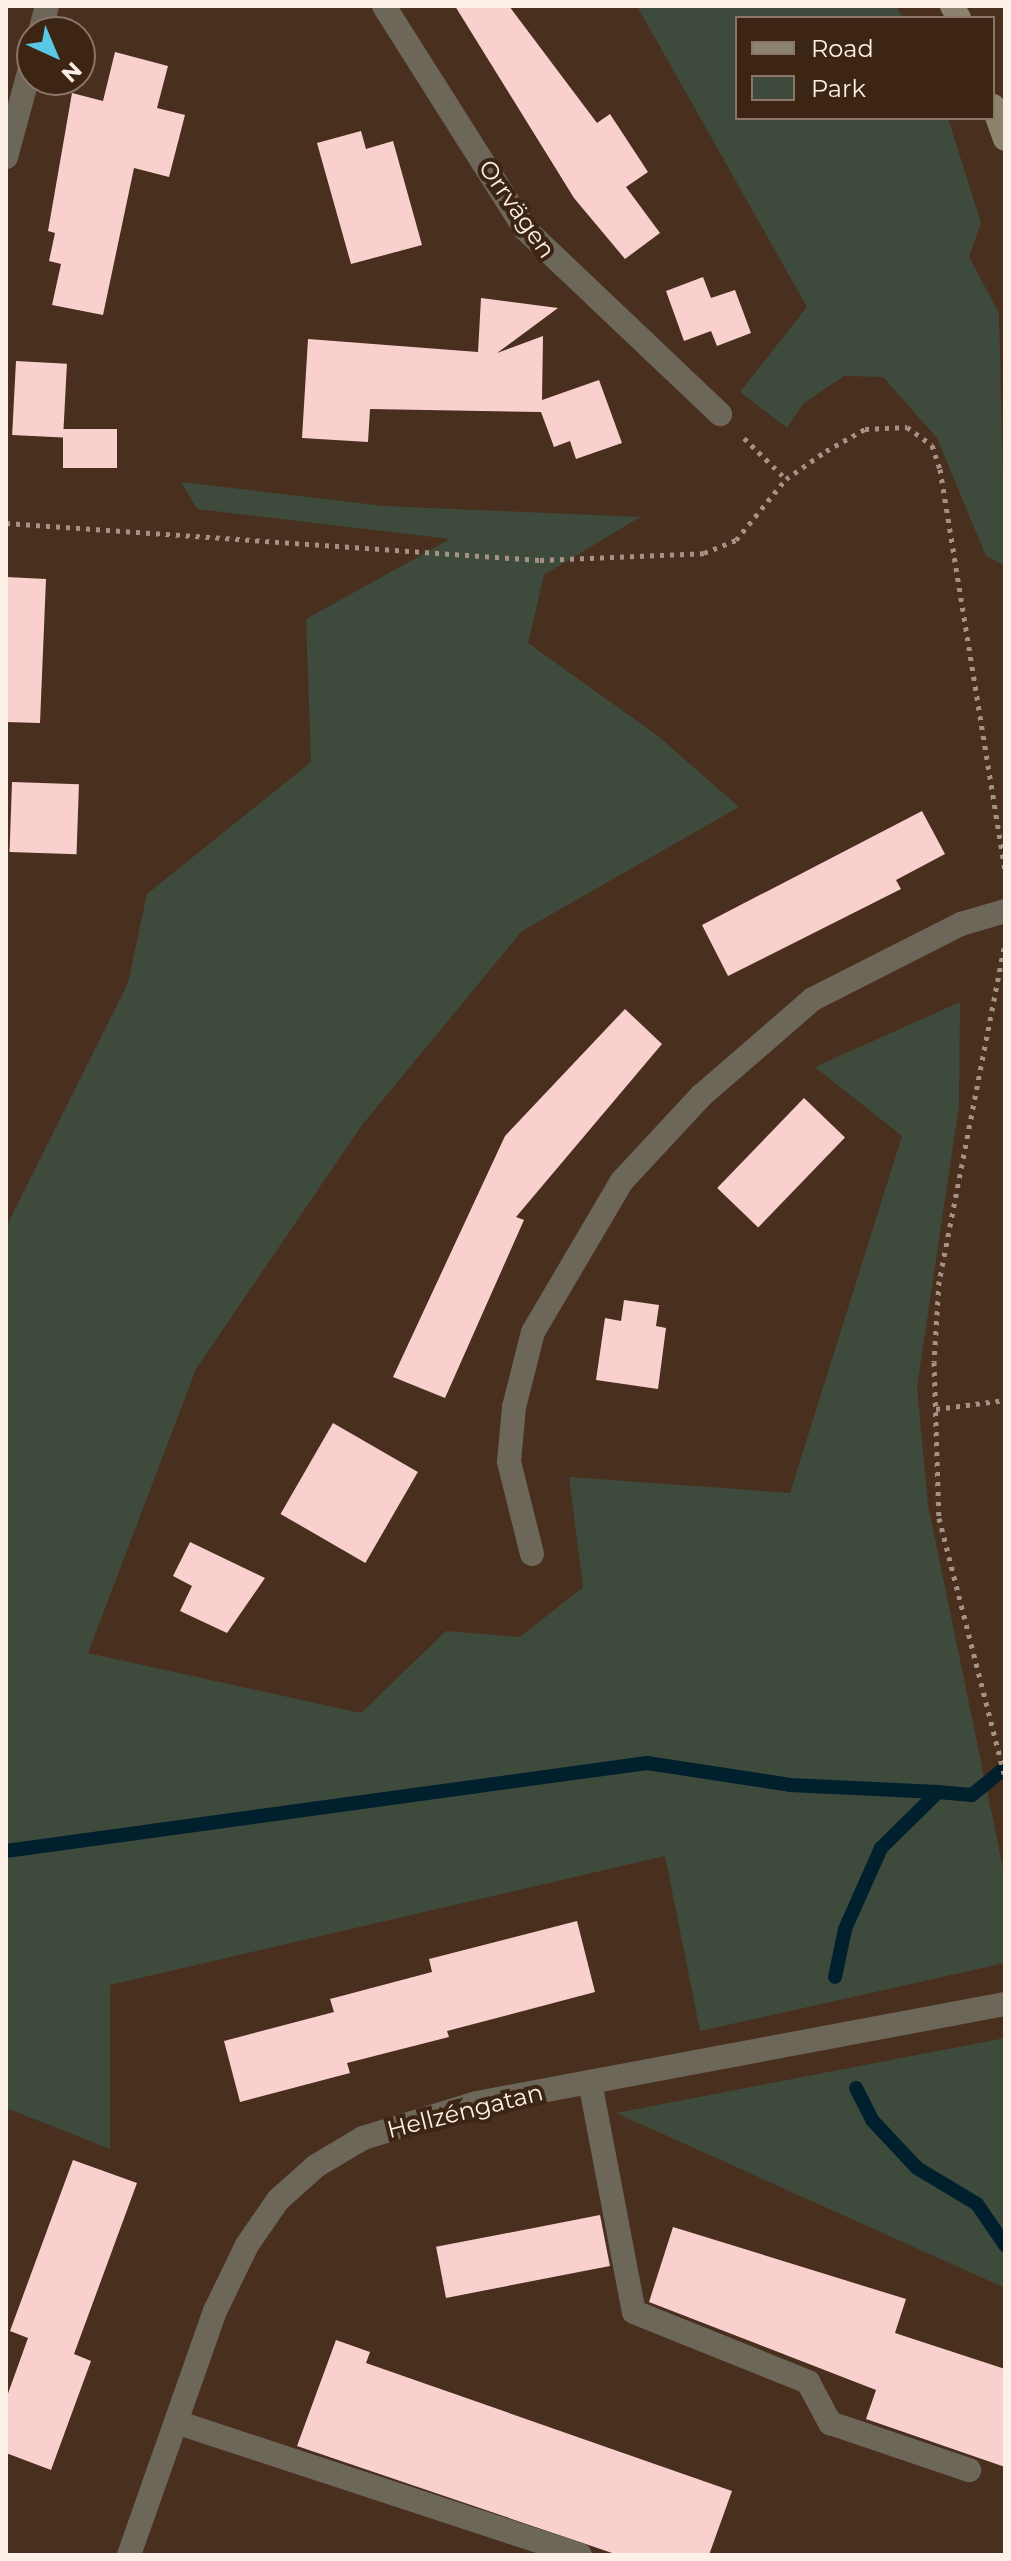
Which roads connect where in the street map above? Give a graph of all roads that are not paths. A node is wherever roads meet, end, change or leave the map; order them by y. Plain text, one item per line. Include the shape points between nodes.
1 (384, 6) edge
2 (23, 96) edge
3 (995, 112) edge
4 (1005, 139) edge
5 (6, 157) edge
6 (720, 414) road end
7 (1005, 911) edge
8 (532, 1554) dead end
9 (1005, 2004) edge
10 (590, 2082) junction
11 (176, 2422) junction
12 (969, 2470) dead end
13 (129, 2555) edge
14 (580, 2555) edge

1 - 6 street, Orrvägen via 525,229
2 - 5 street
3 - 4 main road
7 - 8 street via 961,924 813,999 702,1095 622,1181 533,1332 514,1407 509,1462
9 - 10 street, Hellzéngatan
10 - 11 street, Hellzéngatan via 418,2118 316,2166 278,2200 247,2245
10 - 12 street via 634,2312 808,2382 830,2423
11 - 13 street, Hellzéngatan
11 - 14 street

